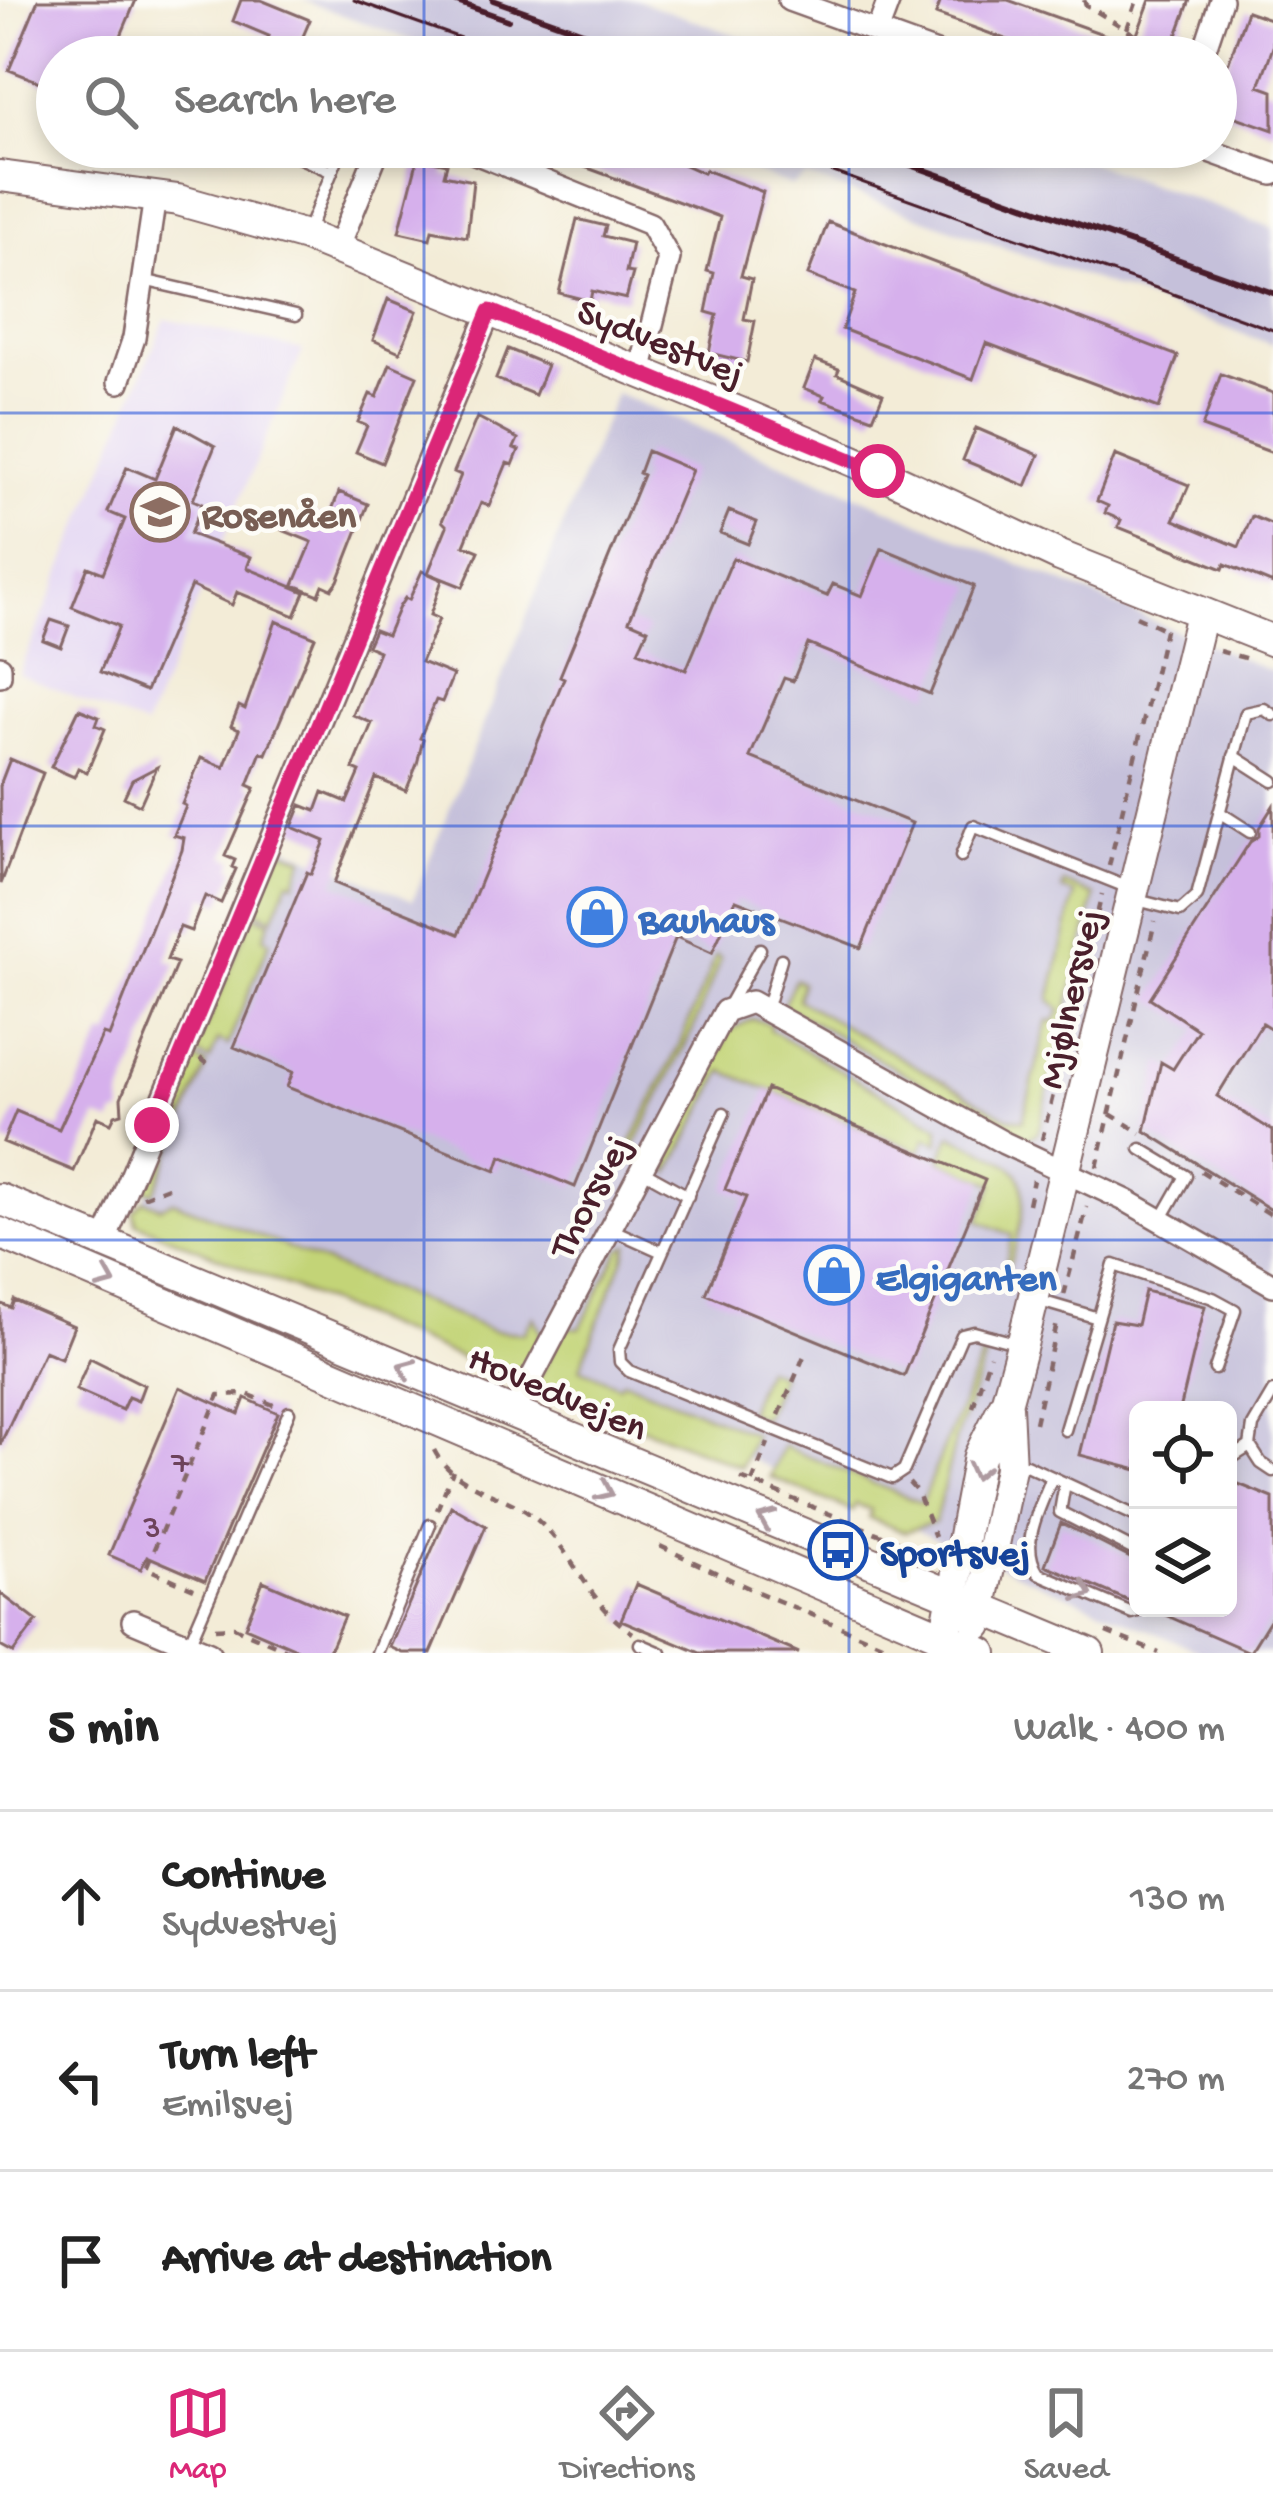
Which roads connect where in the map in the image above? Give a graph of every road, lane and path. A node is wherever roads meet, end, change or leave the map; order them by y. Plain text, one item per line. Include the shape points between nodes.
1 (789, 0) edge
2 (889, 0) edge
3 (1084, 0) edge
4 (1137, 0) edge
5 (1221, 0) edge
6 (1126, 30) junction
7 (877, 32) junction
8 (888, 36) edge
9 (1137, 36) dead end
10 (1209, 36) edge
11 (1237, 161) edge
12 (323, 168) edge
13 (334, 168) edge
14 (370, 168) edge
15 (512, 168) edge
16 (332, 172) junction
17 (1273, 174) edge
18 (0, 176) edge
19 (155, 197) junction
20 (306, 236) junction
21 (338, 248) junction
22 (143, 280) junction
23 (490, 311) junction
24 (296, 315) dead end
25 (640, 372) junction
26 (119, 382) dead end
27 (1201, 614) junction
28 (1273, 641) edge
29 (1273, 715) edge
30 (1234, 756) junction
31 (1273, 781) edge
32 (1219, 812) junction
33 (1250, 832) dead end
34 (961, 856) dead end
35 (1140, 897) junction
36 (760, 949) dead end
37 (781, 959) dead end
38 (766, 1010) junction
39 (725, 1011) junction
40 (724, 1113) dead end
41 (1141, 1149) dead end
42 (641, 1170) junction
43 (1079, 1178) junction
44 (688, 1196) junction
45 (0, 1199) edge
46 (1161, 1220) junction
47 (610, 1229) junction
48 (0, 1233) edge
49 (104, 1242) junction
50 (662, 1252) junction
51 (1273, 1285) edge
52 (1047, 1303) junction
53 (1098, 1318) junction
54 (1022, 1345) junction
55 (1215, 1370) dead end
56 (1273, 1391) edge
57 (1007, 1400) junction
58 (289, 1412) joint
59 (513, 1413) junction
60 (1035, 1423) dead end
61 (1065, 1430) dead end
62 (1250, 1446) junction
63 (434, 1450) dead end
64 (1237, 1454) edge
65 (1010, 1468) junction
66 (453, 1471) junction
67 (1273, 1471) edge
68 (901, 1474) junction
69 (1052, 1478) junction
70 (1065, 1484) junction
71 (1129, 1513) edge
72 (430, 1525) joint
73 (935, 1537) dead end
74 (1129, 1547) edge
75 (210, 1596) junction
76 (966, 1602) junction
77 (1129, 1611) edge
78 (133, 1621) dead end
79 (199, 1621) junction
80 (640, 1644) joint
81 (963, 1649) edge
82 (195, 1650) edge
83 (293, 1653) edge
84 (376, 1653) edge
85 (661, 1653) edge
86 (1089, 1653) edge

1 - 7 street
2 - 7 street
3 - 6 path
4 - 6 path
5 - 10 street
6 - 9 path
7 - 8 street
11 - 17 street
12 - 16 lane
13 - 16 lane
14 - 21 street
15 - 25 street via 658,233 668,258
16 - 20 lane
18 - 19 street, Sydvestvej
19 - 20 street, Sydvestvej
19 - 22 street
20 - 21 street, Sydvestvej
21 - 23 street, Sydvestvej
22 - 24 lane
22 - 26 street
23 - 25 street, Sydvestvej
23 - 49 street
25 - 27 street, Sydvestvej
27 - 28 street, Sydvestvej
27 - 35 street, Mjølnersvej
29 - 30 lane via 1246,713
30 - 31 lane
30 - 32 lane
32 - 33 lane
32 - 35 lane via 1198,896 1180,911
34 - 35 lane via 973,826
35 - 43 street, Mjølnersvej
35 - 43 path
36 - 39 lane
37 - 38 lane
38 - 39 street via 751,1002
38 - 43 street
39 - 42 street, Thorsvej
40 - 44 lane
41 - 46 lane via 1186,1176
42 - 44 lane
42 - 47 street, Thorsvej
43 - 46 street
43 - 52 street, Mjølnersvej
43 - 52 path
44 - 50 lane
45 - 49 street, Hovedvejen
46 - 51 street
47 - 50 lane
47 - 59 street, Thorsvej
48 -> 81 street, Hovedvejen
59 -> 49 street, Hovedvejen
50 - 68 lane via 619,1350 624,1366 884,1477
52 - 53 lane
52 - 54 street, Mjølnersvej
52 - 60 path
53 - 55 lane via 1114,1265 1214,1298 1235,1310
53 - 61 lane
54 - 57 street, Mjølnersvej
54 - 68 lane via 965,1332
56 - 62 lane
57 - 65 street, Mjølnersvej
57 -> 76 street, Mjølnersvej via 979,1456
58 - 75 lane
58 - 75 path via 247,1394 219,1395 146,1568
76 -> 59 street, Hovedvejen
62 - 64 lane
62 - 67 lane
63 - 66 path
65 - 69 lane via 1026,1465
65 - 76 street, Mjølnersvej
66 - 72 path
66 - 80 path via 535,1518
68 - 73 path via 918,1492
69 - 70 lane
69 -> 77 lane via 1030,1534 1030,1561 1038,1573
70 - 71 lane
70 - 74 lane via 1060,1512
72 - 84 lane
75 - 79 lane
76 - 81 street
76 - 86 street, Hovedvejen
78 - 82 street
79 - 82 lane
79 - 83 path
80 - 85 lane

